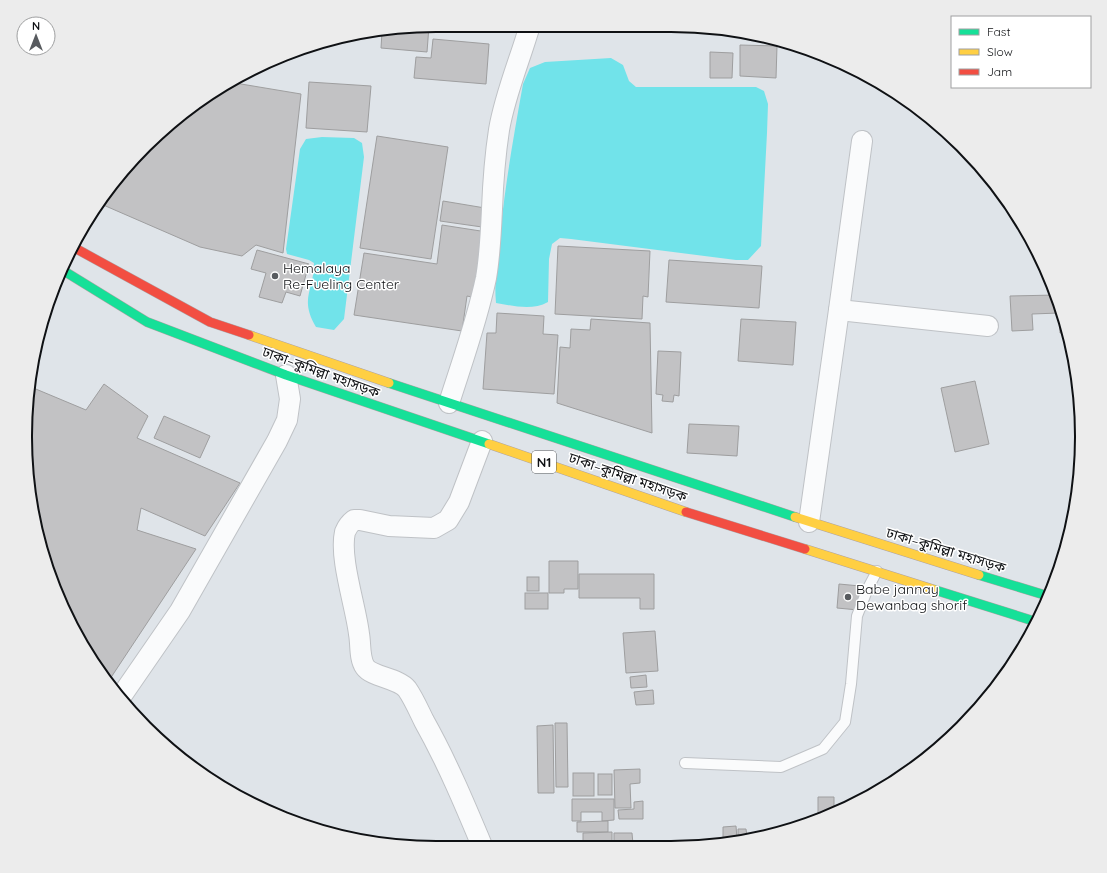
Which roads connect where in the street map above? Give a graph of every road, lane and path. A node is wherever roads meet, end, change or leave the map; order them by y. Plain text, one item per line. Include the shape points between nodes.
1 (528, 32) edge
2 (862, 141) dead end
3 (78, 250) edge
4 (67, 273) edge
5 (839, 310) junction
6 (988, 326) dead end
7 (286, 375) junction
8 (449, 403) junction
9 (482, 441) junction
10 (809, 522) junction
11 (877, 571) junction
12 (1042, 594) edge
13 (1031, 620) edge
14 (124, 693) edge
15 (685, 763) dead end
16 (480, 841) edge

1 - 8 street via 499,129 491,239 479,309
2 - 5 street
3 - 8 highway, ঢাকা–কুমিল্লা মহাসড়ক / N1 via 210,322
4 - 7 highway, ঢাকা–কুমিল্লা মহাসড়ক / N1 via 147,322
5 - 6 street
5 - 10 street
7 - 9 highway, ঢাকা–কুমিল্লা মহাসড়ক / N1
7 - 14 street via 290,399 287,420 278,441 180,611
8 - 10 highway, ঢাকা–কুমিল্লা মহাসড়ক / N1
9 - 11 highway, ঢাকা–কুমিল্লা মহাসড়ক / N1 via 702,517
9 - 16 street via 459,502 448,520 434,528 389,526 354,520 345,532 346,562 365,667 372,673 406,688 443,756
10 - 12 highway, ঢাকা–কুমিল্লা মহাসড়ক / N1
11 - 13 highway, ঢাকা–কুমিল্লা মহাসড়ক / N1
11 - 15 lane via 857,616 845,722 823,749 781,767

